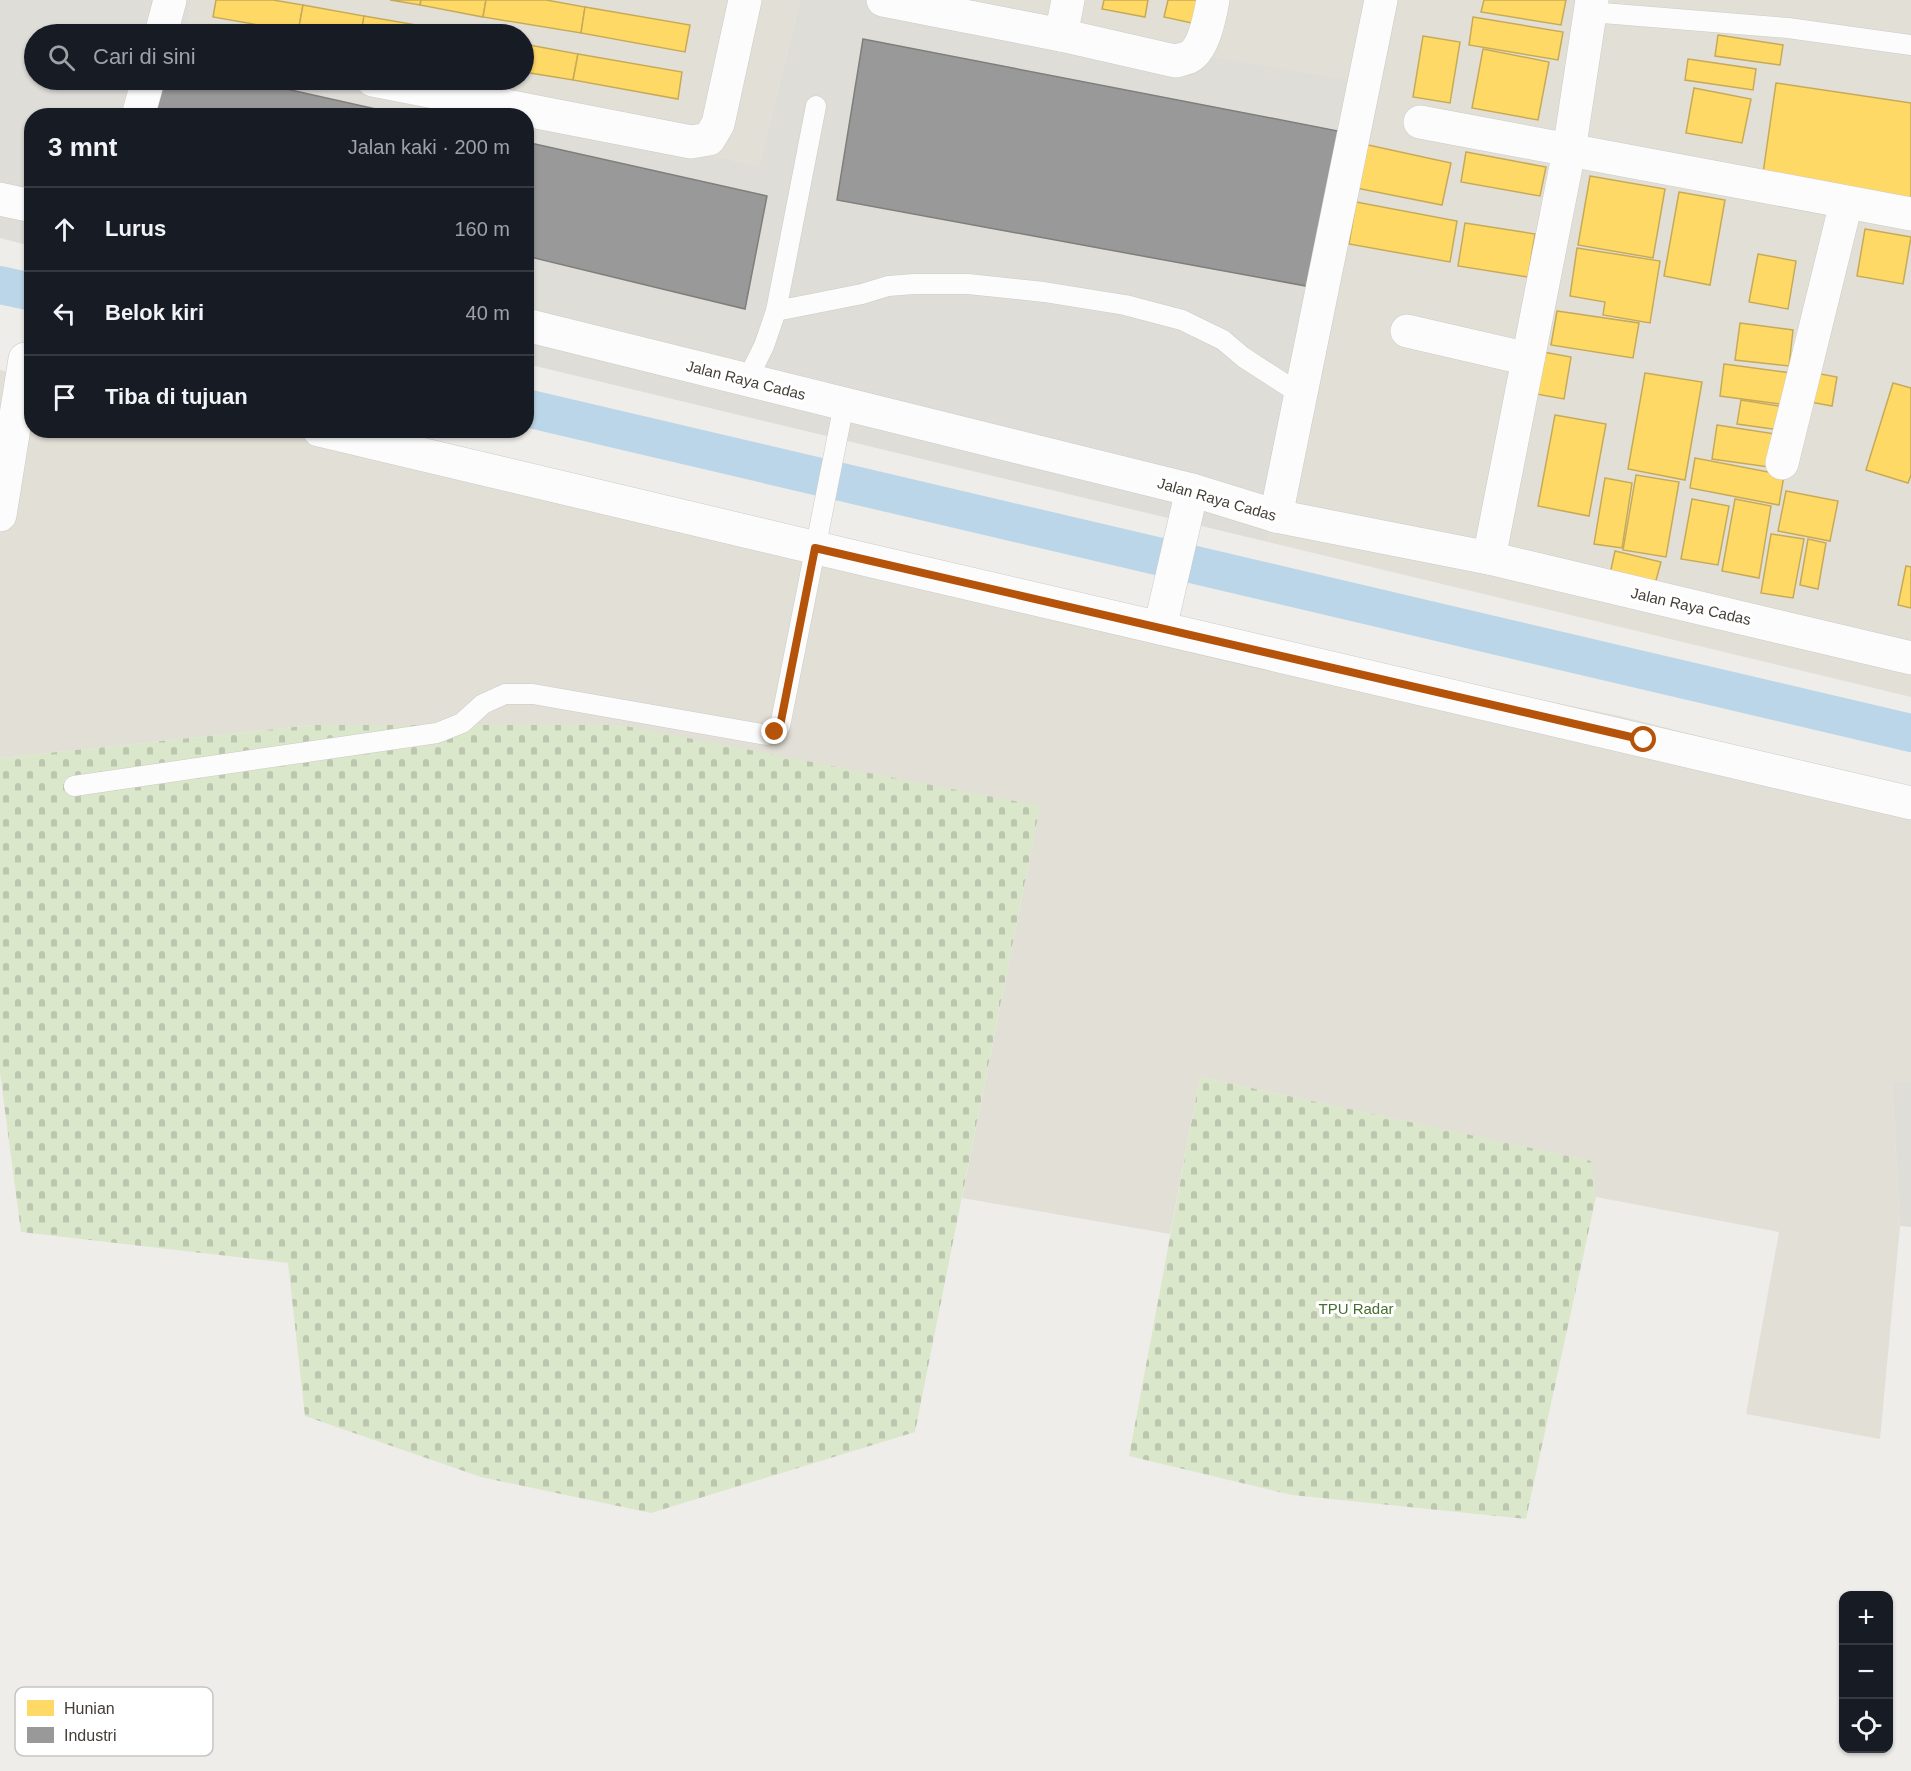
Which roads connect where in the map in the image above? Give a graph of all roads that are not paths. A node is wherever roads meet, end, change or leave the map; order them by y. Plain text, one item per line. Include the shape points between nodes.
1 (170, 0) edge
2 (883, 0) edge
3 (1068, 0) edge
4 (1213, 0) edge
5 (1381, 0) edge
6 (739, 1) edge
7 (927, 4) edge
8 (1591, 6) edge
9 (164, 24) edge
10 (1061, 35) junction
11 (1911, 45) edge
12 (145, 90) edge
13 (424, 90) edge
14 (816, 106) dead end
15 (140, 108) edge
16 (517, 108) edge
17 (534, 111) edge
18 (1420, 122) dead end
19 (1569, 151) junction
20 (0, 199) edge
21 (1846, 203) junction
22 (24, 204) edge
23 (1911, 214) edge
24 (776, 311) junction
25 (534, 328) edge
26 (1407, 331) dead end
27 (19, 358) edge
28 (1528, 359) junction
29 (747, 380) junction
30 (1300, 394) junction
31 (842, 415) junction
32 (356, 438) edge
33 (1782, 463) dead end
34 (1189, 504) junction
35 (0, 515) edge
36 (1276, 516) junction
37 (817, 537) junction
38 (1489, 558) junction
39 (1162, 622) junction
40 (1911, 658) edge
41 (74, 786) dead end
42 (1911, 802) edge

1 - 9 street
2 - 7 street
3 - 10 street
4 - 10 street via 1199,47 1190,57 1175,61
5 - 30 street
6 - 17 street via 718,124 709,139 691,142
7 - 10 street
8 - 11 lane
8 - 19 street
12 - 15 street
13 - 16 street
14 - 24 lane
18 - 19 street
19 - 21 street
19 - 28 street
20 - 22 street
21 - 23 street
21 - 33 street
24 - 29 lane
24 - 30 lane via 888,286 914,284 968,284 1125,305 1182,320 1223,340
25 - 29 street, Jalan Raya Cadas
26 - 28 street
27 - 35 street
28 - 38 street
29 - 31 street, Jalan Raya Cadas
30 - 36 street
31 - 34 street, Jalan Raya Cadas
31 - 37 lane
32 - 37 street
34 - 36 street, Jalan Raya Cadas
34 - 39 street
36 - 38 street, Jalan Raya Cadas
37 - 39 street
37 - 41 lane via 780,726 767,735 533,694 505,694 483,704 462,723 437,733
38 - 40 street, Jalan Raya Cadas
39 - 42 street

